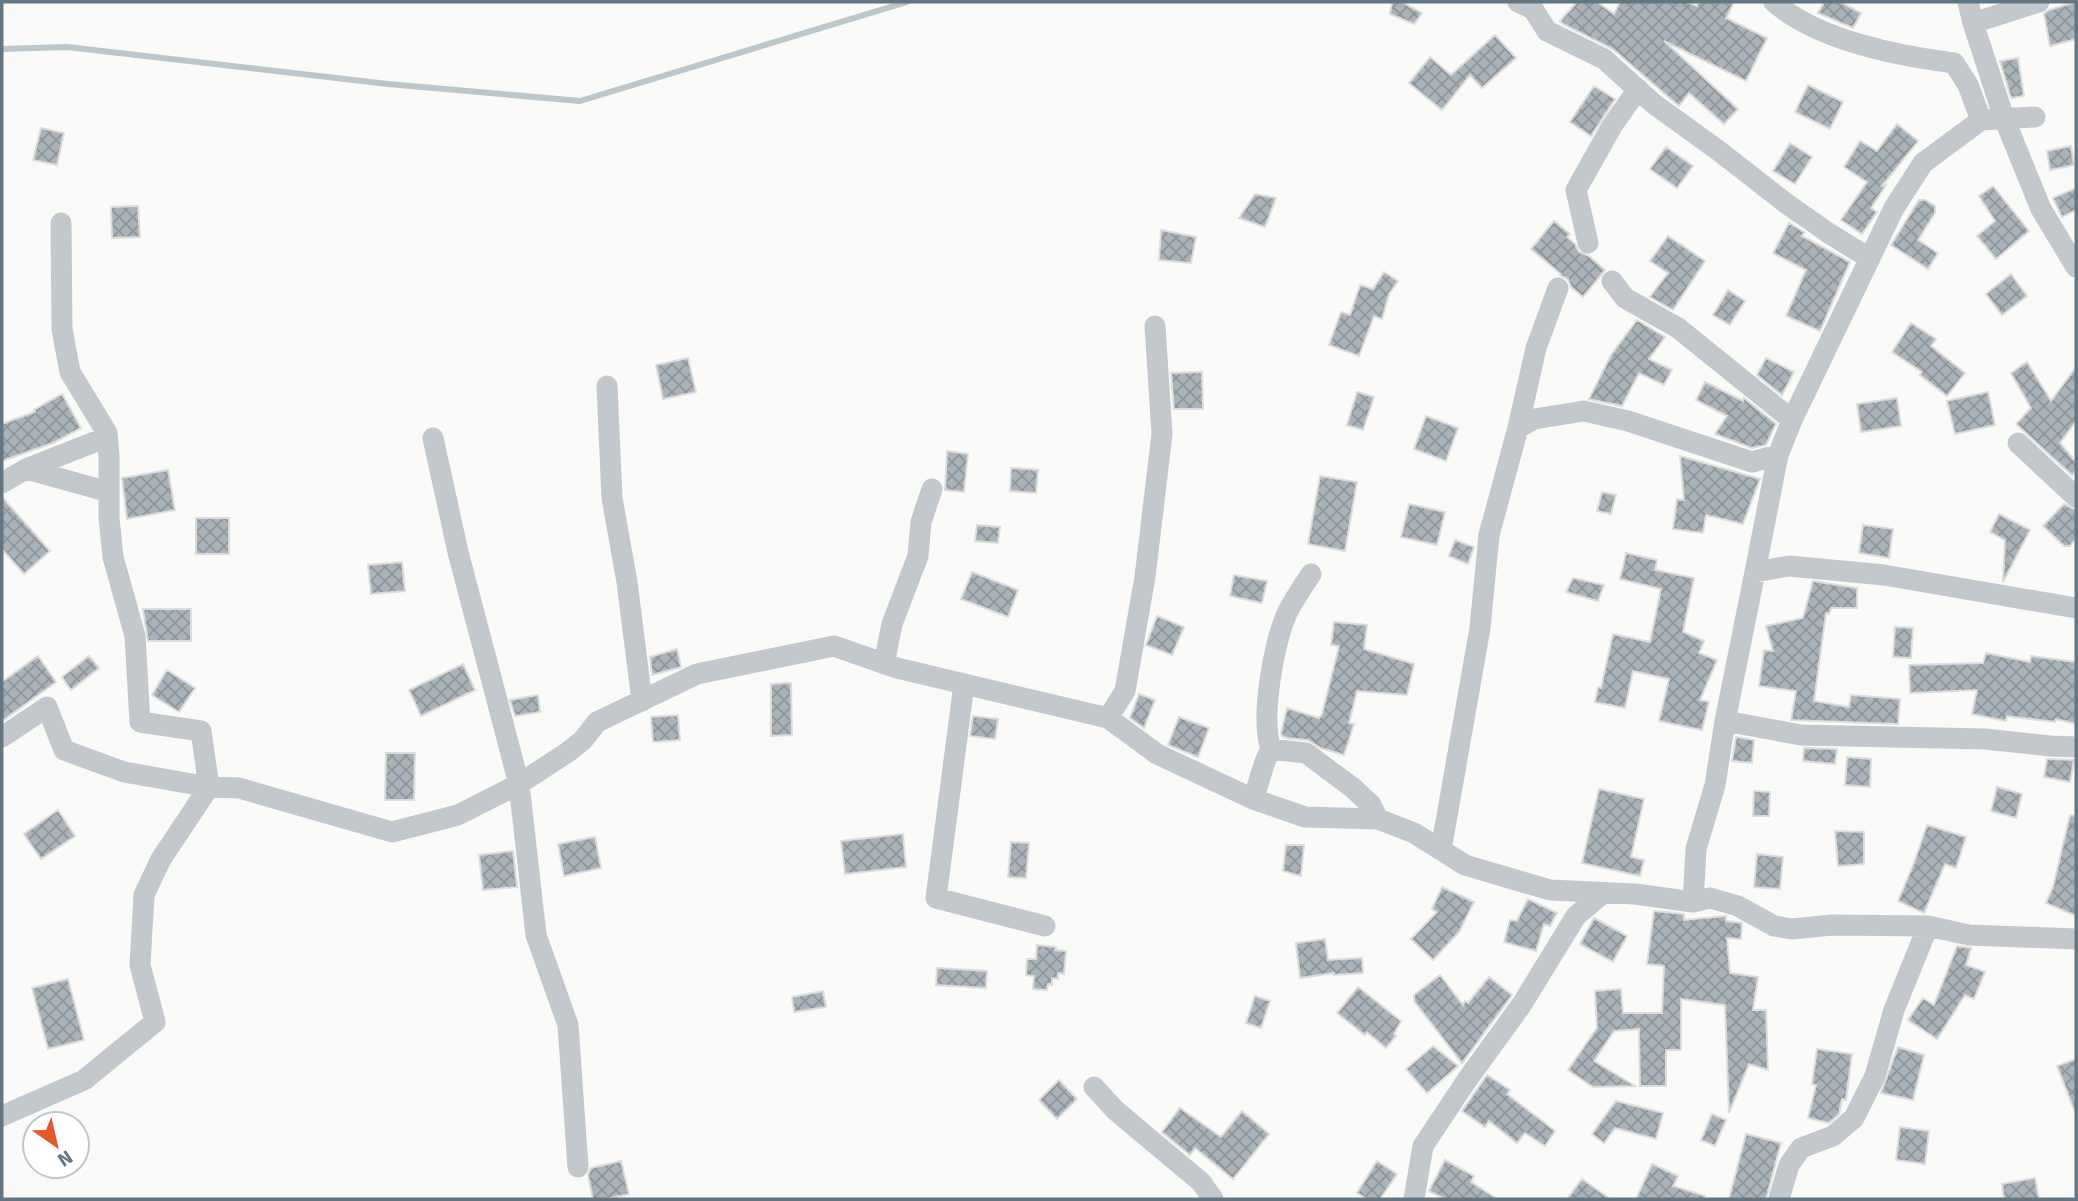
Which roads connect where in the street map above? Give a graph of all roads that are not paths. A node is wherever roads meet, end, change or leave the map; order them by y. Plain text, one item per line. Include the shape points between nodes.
1 (1518, 2) edge
2 (1774, 2) edge
3 (1968, 2) edge
4 (2039, 2) edge
5 (1973, 23) junction
6 (1638, 89) junction
7 (2035, 117) dead end
8 (2004, 118) junction
9 (1981, 120) junction
10 (61, 223) dead end
11 (1588, 243) dead end
12 (1869, 258) junction
13 (2076, 267) edge
14 (1612, 281) dead end
15 (1558, 288) dead end
16 (1155, 326) dead end
17 (607, 386) dead end
18 (1792, 420) junction
19 (1518, 428) junction
20 (107, 437) junction
21 (433, 438) dead end
22 (2018, 443) dead end
23 (1778, 455) junction
24 (26, 470) junction
25 (2, 483) edge
26 (932, 489) dead end
27 (108, 492) junction
28 (2076, 497) edge
29 (1755, 572) junction
30 (1311, 574) dead end
31 (2076, 608) edge
32 (884, 664) junction
33 (964, 684) junction
34 (642, 701) junction
35 (1108, 718) junction
36 (1725, 721) junction
37 (2, 737) edge
38 (2076, 747) edge
39 (1271, 749) junction
40 (519, 784) junction
41 (209, 787) junction
42 (1253, 799) junction
43 (1378, 819) junction
44 (1441, 849) junction
45 (1602, 894) junction
46 (1693, 902) junction
47 (1045, 926) dead end
48 (1928, 926) junction
49 (2076, 939) edge
50 (1094, 1087) dead end
51 (2, 1116) edge
52 (578, 1167) dead end
53 (1213, 1199) edge
54 (1414, 1199) edge
55 (1779, 1199) edge

1 - 6 street via 1533,9 1547,31 1604,59
2 - 9 street via 1858,45 1954,63
3 - 5 street
4 - 5 street
5 - 8 street
6 - 11 street via 1576,190
6 - 12 street via 1787,204
7 - 8 street
8 - 9 street
8 - 13 street via 2041,209
9 - 12 street via 1923,163
10 - 20 street via 62,329 70,372
12 - 18 street
14 - 18 street via 1625,298 1678,328
15 - 19 street via 1536,348
16 - 35 street via 1162,434 1145,577 1125,691
17 - 34 street via 612,498
18 - 23 street
19 - 23 street via 1535,419 1584,411 1752,462
19 - 44 street via 1489,535 1480,628
20 - 24 street
20 - 27 street
21 - 40 street
22 - 28 street
23 - 29 street
24 - 25 street
24 - 27 street
26 - 32 street via 921,522 918,556 892,624
27 - 41 street via 113,557 135,636 140,722 201,731
29 - 31 street via 1788,566 1884,575
29 - 36 street
30 - 39 street via 1287,613 1273,664 1268,694
32 - 33 street
32 - 34 street via 834,646 697,674
33 - 35 street
33 - 47 street via 936,898
34 - 40 street via 597,722 552,765
35 - 42 street via 1157,754
36 - 38 street via 1801,735 1985,739
36 - 46 street via 1715,785 1696,849
37 - 41 street via 47,707 64,750 124,772
39 - 42 street
39 - 43 street via 1306,753 1353,788
40 - 41 street via 458,815 392,832 239,788
40 - 52 street via 536,934 568,1025
41 - 51 street via 160,859 144,895 140,965 155,1022 84,1080
42 - 43 street via 1304,817
43 - 44 street
44 - 45 street via 1465,866 1510,879 1550,890
45 - 46 street
45 - 54 street via 1576,916 1529,995 1423,1146
46 - 48 street via 1710,898 1738,906 1774,926 1792,929
48 - 49 street via 1969,936
48 - 55 street via 1894,1010 1875,1076 1854,1118 1833,1136 1801,1147 1789,1165
50 - 53 street via 1201,1182

